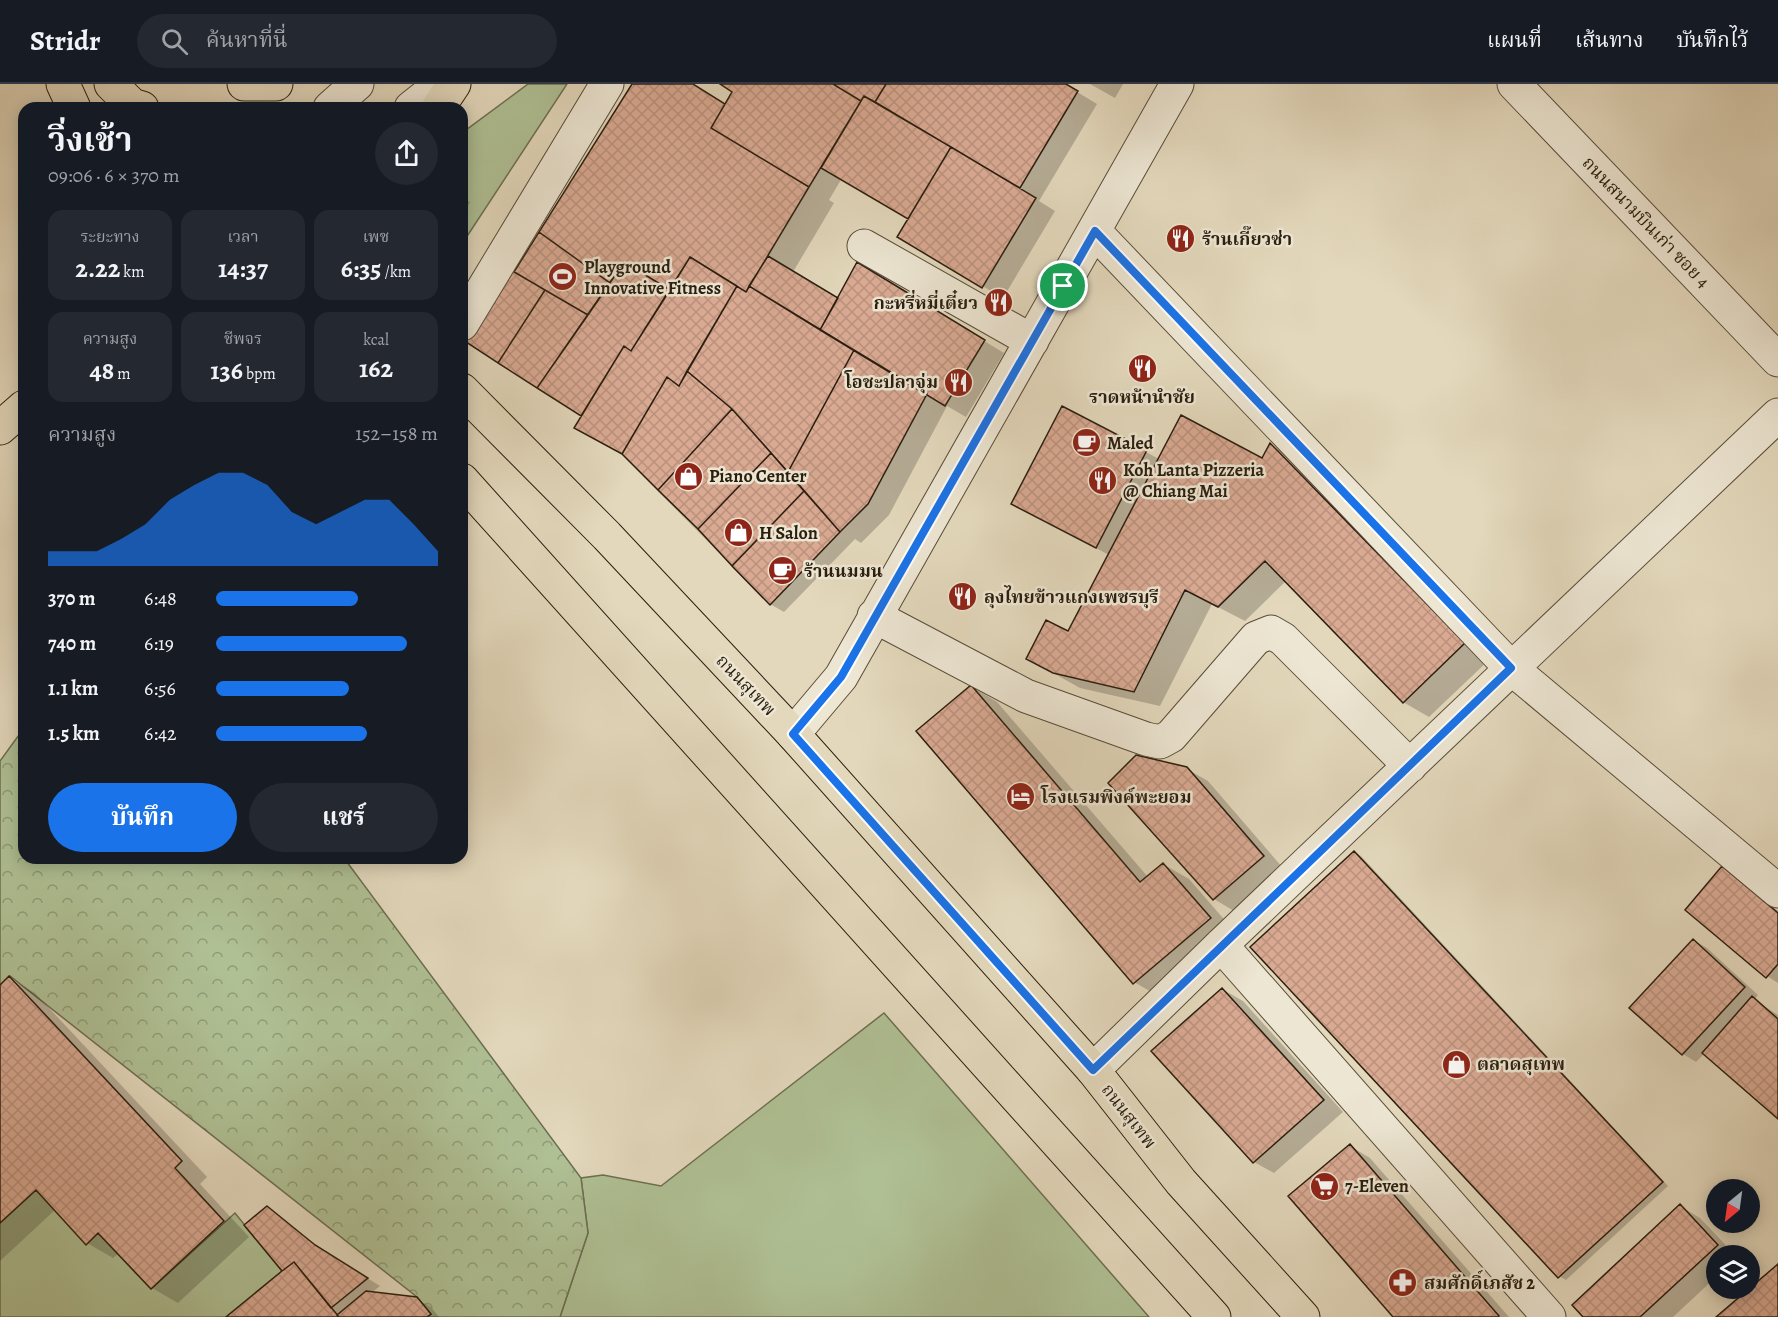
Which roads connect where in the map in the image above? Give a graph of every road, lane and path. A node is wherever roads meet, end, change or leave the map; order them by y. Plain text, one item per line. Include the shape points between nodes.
1 (63, 84) edge
2 (244, 84) edge
3 (276, 84) edge
4 (357, 84) edge
5 (441, 84) edge
6 (454, 84) edge
7 (607, 84) edge
8 (1177, 84) edge
9 (1514, 84) edge
10 (71, 102) edge
11 (337, 102) edge
12 (418, 102) edge
13 (442, 102) edge
14 (1095, 231) junction
15 (864, 246) dead end
16 (468, 314) edge
17 (1032, 341) junction
18 (1778, 360) edge
19 (468, 396) edge
20 (18, 412) edge
21 (1778, 415) edge
22 (0, 428) edge
23 (468, 487) edge
24 (874, 616) junction
25 (1511, 668) junction
26 (793, 734) junction
27 (1410, 766) junction
28 (1778, 891) edge
29 (1221, 945) junction
30 (1093, 1070) junction
31 (1214, 1317) edge
32 (1303, 1317) edge
33 (1549, 1317) edge

1 - 10 main road
2 - 3 main road
4 - 11 street
5 - 12 street
6 - 13 main road
7 - 16 street
8 - 14 street
9 - 18 street, ถนนสนามบินเก่า ซอย 4
14 - 17 street
14 - 25 street
15 - 17 street
17 - 24 street
19 - 26 main road, ถนนสุเทพ via 607,536
20 - 22 main road
21 - 25 street
23 - 31 main road
24 - 26 street via 841,677
24 - 27 street via 1026,696 1160,742 1171,736 1256,638 1271,632 1283,639
25 - 27 street
25 - 28 street
26 - 30 main road, ถนนสุเทพ
27 - 29 street
29 - 30 street
29 - 33 street
30 - 32 main road, ถนนสุเทพ via 1181,1182

